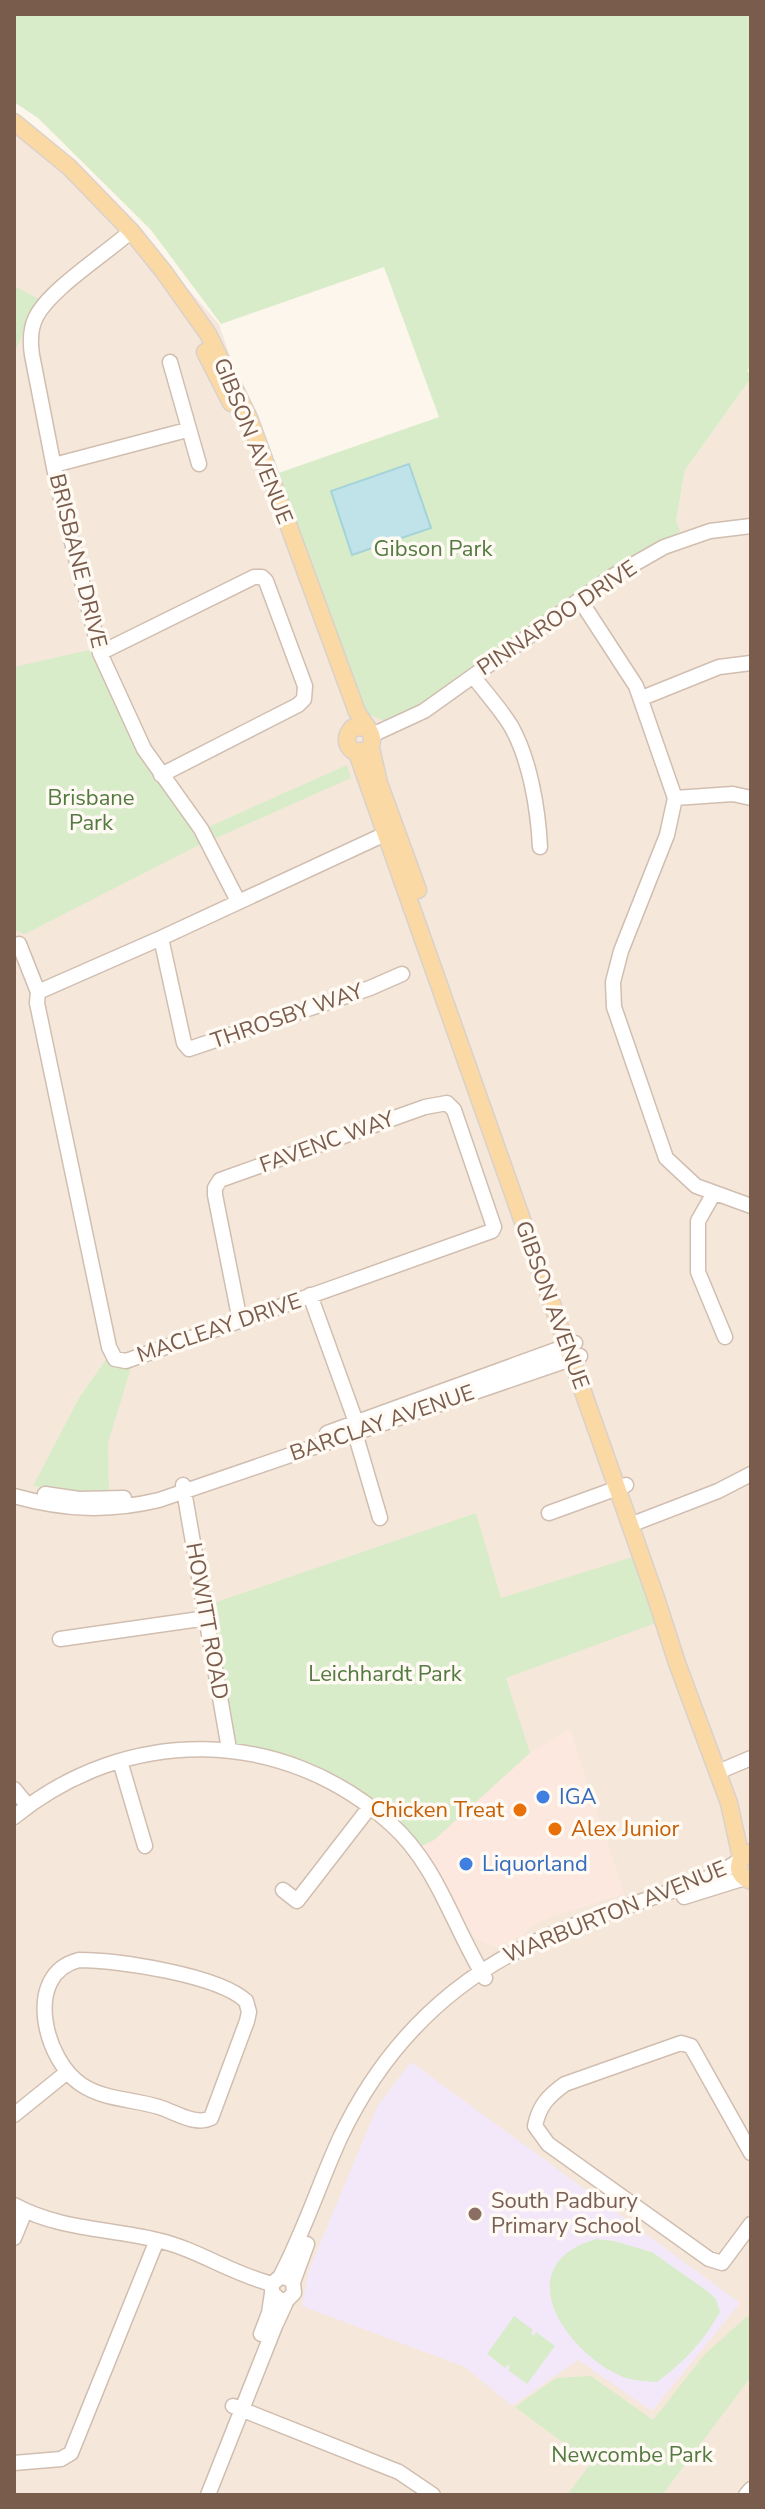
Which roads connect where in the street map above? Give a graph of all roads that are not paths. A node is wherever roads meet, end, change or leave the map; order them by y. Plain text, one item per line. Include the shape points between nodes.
1 (14, 122) edge
2 (14, 134) edge
3 (127, 235) junction
4 (170, 362) dead end
5 (187, 430) junction
6 (199, 464) dead end
7 (54, 465) junction
8 (751, 526) edge
9 (580, 600) junction
10 (100, 653) junction
11 (751, 663) edge
12 (473, 676) junction
13 (642, 698) junction
14 (363, 739) junction
15 (161, 775) junction
16 (675, 798) junction
17 (751, 798) edge
18 (390, 831) junction
19 (540, 847) dead end
20 (238, 901) junction
21 (161, 938) junction
22 (19, 944) dead end
23 (402, 974) dead end
24 (38, 992) junction
25 (714, 1193) junction
26 (751, 1206) edge
27 (494, 1227) joint
28 (310, 1295) junction
29 (240, 1321) junction
30 (725, 1337) dead end
31 (573, 1351) junction
32 (355, 1428) junction
33 (751, 1474) edge
34 (14, 1487) edge
35 (621, 1487) junction
36 (184, 1488) junction
37 (14, 1496) edge
38 (549, 1513) dead end
39 (380, 1518) dead end
40 (634, 1523) junction
41 (207, 1618) junction
42 (60, 1639) dead end
43 (229, 1749) junction
44 (751, 1758) edge
45 (120, 1761) junction
46 (721, 1771) junction
47 (14, 1789) edge
48 (28, 1806) junction
49 (369, 1808) junction
50 (14, 1817) edge
51 (145, 1846) dead end
52 (746, 1854) edge
53 (748, 1880) edge
54 (283, 1890) dead end
55 (483, 1975) junction
56 (66, 2073) junction
57 (14, 2115) edge
58 (751, 2153) edge
59 (20, 2208) edge
60 (751, 2224) edge
61 (14, 2238) edge
62 (157, 2240) junction
63 (279, 2284) junction
64 (238, 2407) junction
65 (14, 2463) edge
66 (751, 2489) edge
67 (199, 2495) edge
68 (208, 2495) edge
69 (433, 2495) edge
70 (746, 2495) edge

1 - 3 main road, GIBSON AVENUE via 69,167
2 - 3 main road, GIBSON AVENUE
3 - 7 street, BRISBANE DRIVE via 57,292 34,319 32,355
3 - 14 main road, GIBSON AVENUE via 164,272 232,379
4 - 5 street
5 - 6 street
5 - 7 street
7 - 10 street, BRISBANE DRIVE
8 - 9 street, PINNAROO DRIVE via 710,531 664,547
9 - 12 street, PINNAROO DRIVE
9 - 13 street
10 - 15 street, BRISBANE DRIVE
10 - 15 street via 254,577 266,581 305,686 304,699
11 - 13 street via 719,667
12 - 14 street, PINNAROO DRIVE via 424,711
12 - 19 street via 517,739 534,799
13 - 16 street
14 - 18 main road, GIBSON AVENUE
15 - 20 street, BRISBANE DRIVE via 201,829
16 - 17 street
16 - 25 street via 667,835 621,951 613,982 614,1007 666,1158 696,1186
18 - 20 street
18 - 31 main road, GIBSON AVENUE via 451,980
20 - 21 street
21 - 23 street, THROSBY WAY via 189,1049
21 - 24 street
22 - 24 street, MACLEAY DRIVE
24 - 29 street, MACLEAY DRIVE via 115,1359 126,1361
25 - 26 street
25 - 30 street via 698,1221 698,1272
27 - 28 street, MACLEAY DRIVE
27 - 29 street, FAVENC WAY via 454,1110 447,1103 220,1180 215,1195
28 - 29 street, MACLEAY DRIVE
28 - 32 street
31 - 32 street, BARCLAY AVENUE via 530,1371
31 - 35 main road, GIBSON AVENUE
32 - 36 street, BARCLAY AVENUE
32 - 39 street
33 - 40 street
34 - 36 street, BARCLAY AVENUE via 98,1499
35 - 38 street
35 - 40 main road, GIBSON AVENUE
36 - 37 street, BARCLAY AVENUE via 143,1504 102,1509
36 - 41 street, HOWITT ROAD
40 - 46 main road, GIBSON AVENUE
41 - 42 street
41 - 43 street, HOWITT ROAD
43 - 45 street via 178,1749
43 - 49 street via 331,1780
44 - 46 street
45 - 48 street via 57,1786
45 - 51 street
46 - 52 main road, GIBSON AVENUE
47 - 48 street
48 - 50 street
49 - 54 street via 297,1901
49 - 55 street via 392,1824 426,1865
52 - 53 main road, GIBSON AVENUE via 738,1868
52 - 55 street, WARBURTON AVENUE via 710,1878 506,1955
53 - 55 street, WARBURTON AVENUE via 677,1899
55 - 63 street, WARBURTON AVENUE via 394,2065 369,2101
56 - 56 street via 106,2096 206,2121 215,2110 249,2006 242,1997 186,1975 98,1960 72,1962 50,1981 45,2007 54,2050
56 - 57 street
58 - 60 street via 691,2046 681,2043 565,2084 538,2109 535,2126 548,2144 709,2259 722,2263
59 - 61 street
59 - 62 street via 61,2224
62 - 63 street
62 - 65 street via 71,2453 61,2459
63 - 64 street, WARBURTON AVENUE
63 - 64 street, WARBURTON AVENUE via 294,2293
64 - 67 street, WARBURTON AVENUE
64 - 68 street, WARBURTON AVENUE
64 - 69 street via 399,2472
66 - 70 street

